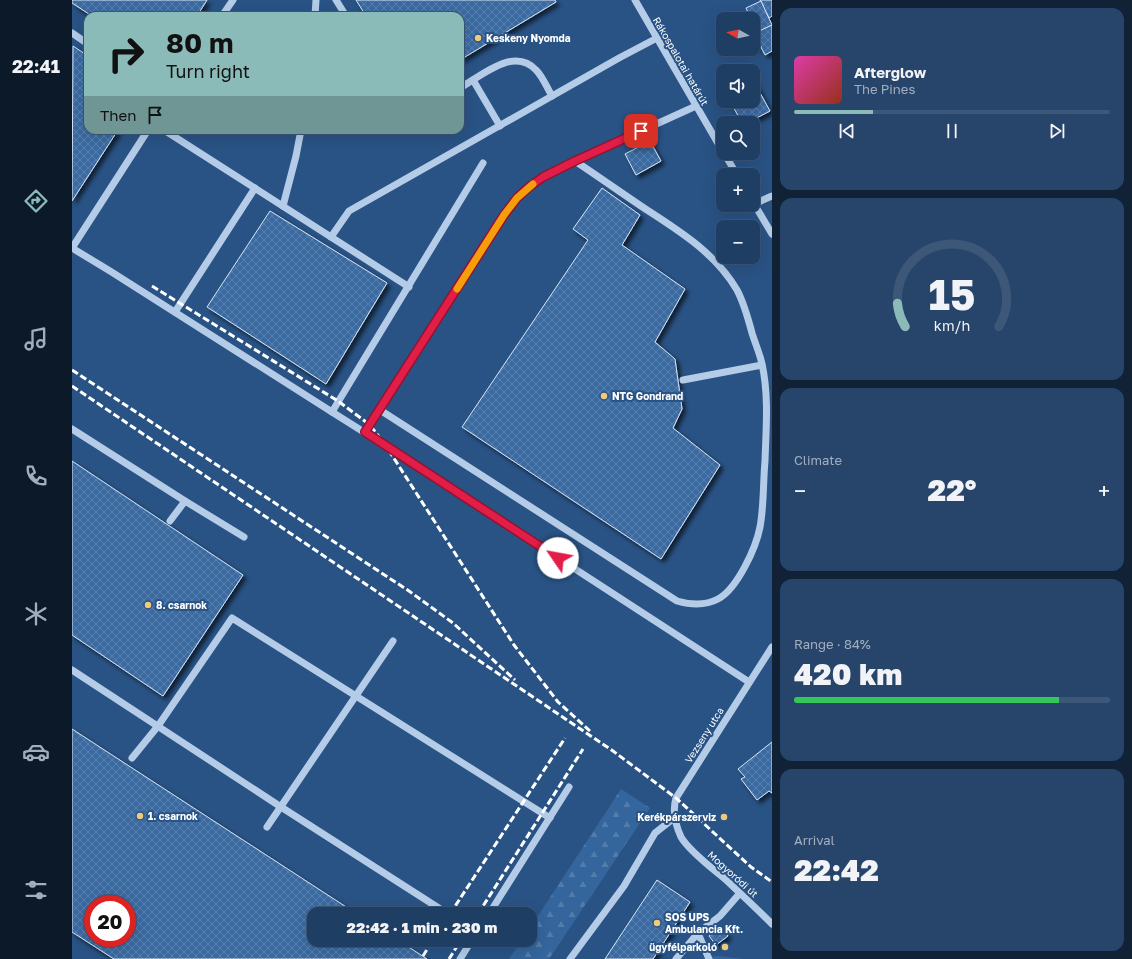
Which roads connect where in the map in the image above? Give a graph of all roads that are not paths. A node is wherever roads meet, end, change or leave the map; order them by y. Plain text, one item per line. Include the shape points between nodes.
1 (233, 0) edge
2 (316, 0) edge
3 (336, 0) edge
4 (635, 0) edge
5 (225, 12) edge
6 (315, 12) edge
7 (344, 12) edge
8 (72, 34) edge
9 (657, 38) junction
10 (84, 42) edge
11 (473, 80) junction
12 (464, 86) edge
13 (552, 96) junction
14 (696, 106) junction
15 (500, 126) junction
16 (145, 134) edge
17 (170, 134) edge
18 (300, 134) edge
19 (716, 140) edge
20 (575, 161) junction
21 (484, 163) dead end
22 (255, 188) junction
23 (772, 196) edge
24 (760, 201) edge
25 (283, 206) junction
26 (759, 212) edge
27 (772, 234) edge
28 (331, 237) junction
29 (409, 287) junction
30 (175, 312) junction
31 (762, 365) junction
32 (683, 380) dead end
33 (380, 410) junction
34 (332, 412) junction
35 (72, 429) edge
36 (365, 432) junction
37 (185, 501) junction
38 (170, 521) dead end
39 (244, 537) dead end
40 (393, 641) dead end
41 (772, 647) edge
42 (72, 670) edge
43 (750, 682) junction
44 (356, 696) junction
45 (158, 726) junction
46 (132, 758) dead end
47 (570, 787) dead end
48 (281, 807) junction
49 (550, 818) junction
50 (674, 818) junction
51 (267, 827) dead end
52 (682, 838) joint
53 (740, 892) junction
54 (437, 907) edge
55 (493, 907) edge
56 (772, 924) edge
57 (698, 933) junction
58 (468, 947) edge
59 (460, 959) edge
60 (570, 959) edge
61 (676, 959) edge
62 (709, 959) edge

1 - 5 street
2 - 6 street
3 - 7 street
4 - 9 street, Rákospalotai határút
8 - 10 street
9 - 13 street
9 - 14 street, Rákospalotai határút
11 - 12 street
11 - 13 street via 498,65 518,60 537,70
11 - 15 street
13 - 15 street
14 - 19 street, Rákospalotai határút
14 - 20 street
15 - 28 street via 349,211
16 - 30 street via 72,248
17 - 22 street
18 - 25 street
20 - 31 street via 690,238 724,270 744,304
20 - 33 street via 529,187 508,209
21 - 29 street
22 - 25 street
22 - 30 street
23 - 24 street
25 - 28 street
26 - 27 street
28 - 29 street
29 - 34 street
30 - 34 street
31 - 32 street
31 - 33 street via 766,401 766,438 760,529 751,555 729,590 719,599 696,605 677,601
33 - 36 street
34 - 36 street
35 - 37 street
36 - 43 street
37 - 38 street
37 - 39 street
40 - 44 street
41 - 43 street, Vezseny utca
42 - 45 street
43 - 50 street, Vezseny utca via 676,798
44 - 45 street via 232,618
44 - 48 street
44 - 49 street
45 - 46 street
45 - 48 street
47 - 49 street
48 - 51 street
48 - 54 street
49 - 55 street
50 - 52 street, Vezseny utca
50 - 60 street via 655,833 624,886
52 - 53 street, Mogyoródi út
53 - 56 street, Mogyoródi út
53 - 57 street via 720,916
57 - 61 street
57 - 62 street
58 - 59 street

